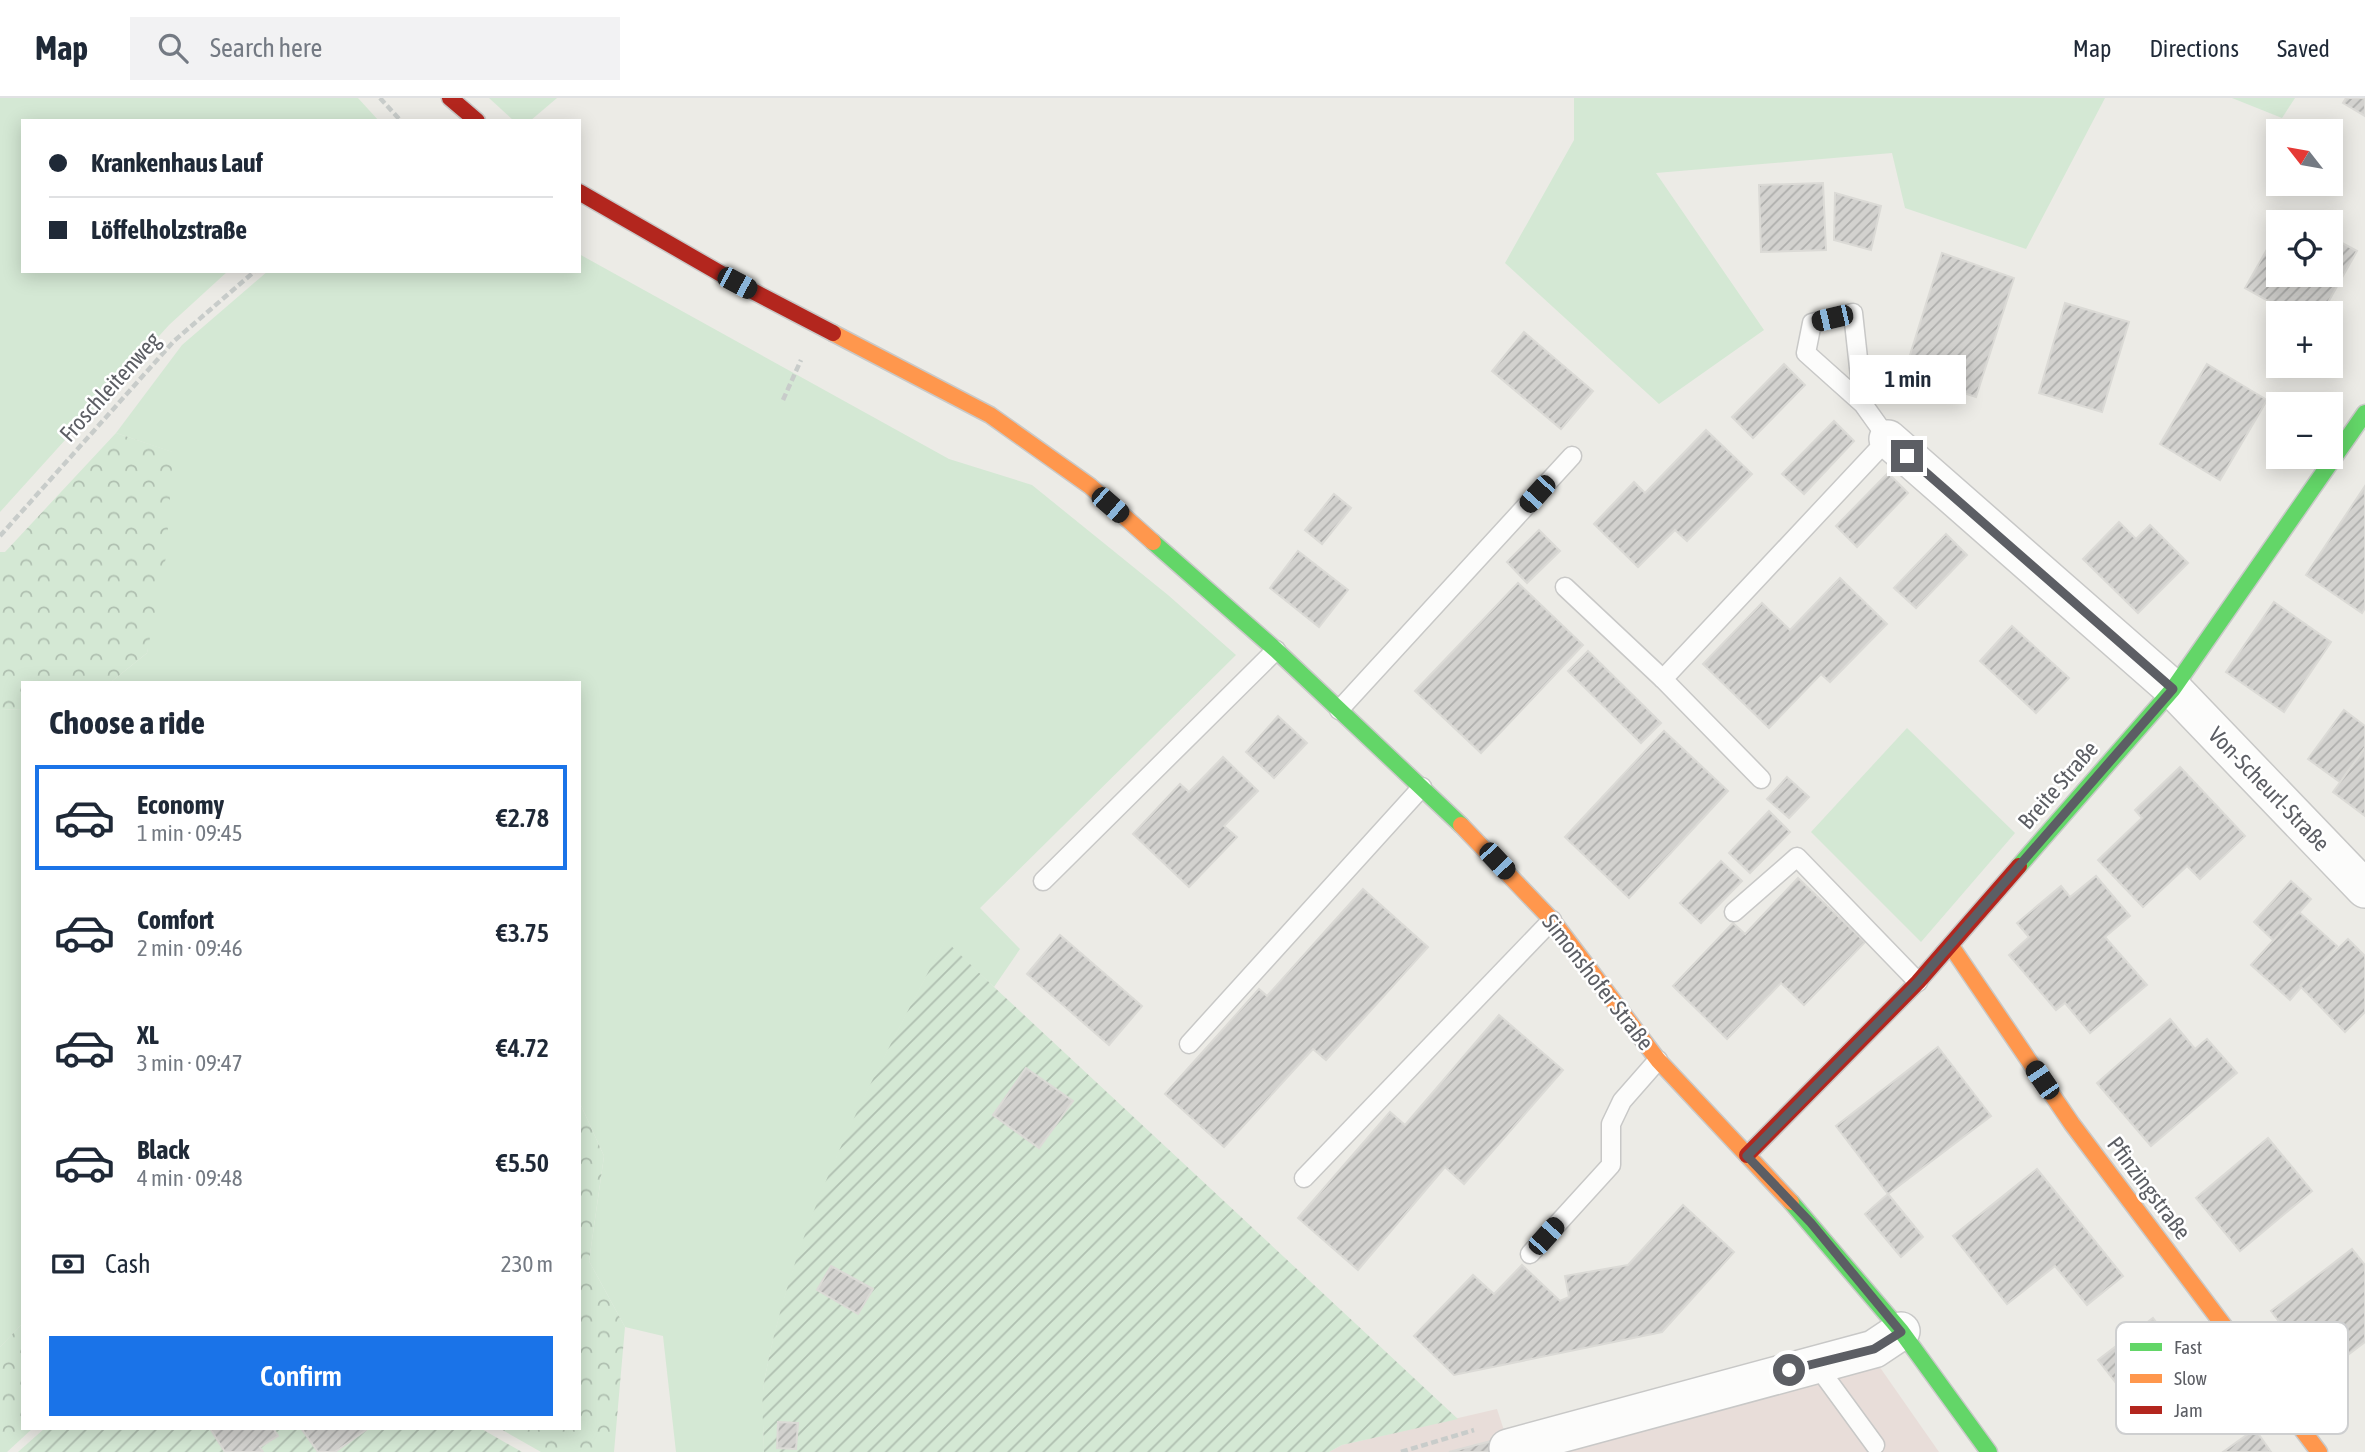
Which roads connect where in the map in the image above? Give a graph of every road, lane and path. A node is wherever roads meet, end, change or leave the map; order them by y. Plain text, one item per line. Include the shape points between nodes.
1 (380, 98) edge
2 (450, 98) edge
3 (399, 119) edge
4 (475, 119) edge
5 (581, 193) edge
6 (253, 273) edge
7 (1863, 404) junction
8 (2365, 413) edge
9 (1888, 439) junction
10 (1572, 456) dead end
11 (0, 536) edge
12 (1565, 587) dead end
13 (1276, 650) junction
14 (1663, 679) junction
15 (2173, 689) junction
16 (1339, 710) junction
17 (1761, 779) dead end
18 (1422, 787) junction
19 (1043, 881) dead end
20 (2365, 889) edge
21 (1734, 912) dead end
22 (1552, 920) junction
23 (1951, 946) junction
24 (1918, 982) junction
25 (1189, 1044) dead end
26 (1658, 1060) junction
27 (1747, 1156) junction
28 (1304, 1178) dead end
29 (1530, 1254) dead end
30 (2221, 1322) edge
31 (1901, 1332) junction
32 (1815, 1363) junction
33 (2305, 1434) edge
34 (1875, 1444) dead end
35 (1508, 1448) joint
36 (1401, 1452) edge
37 (1989, 1452) edge
38 (2319, 1452) edge

1 - 3 path
2 - 4 street
5 - 13 street, Simonshofer Straße via 737,283 990,415 1090,486
6 - 11 path, Froschleitenweg via 174,341
7 - 7 lane via 1853,313 1812,323 1806,353
7 - 9 lane
8 - 15 street, Breite Straße
9 - 14 lane
9 - 15 street, Von-Scheurl-Straße
10 - 16 lane
12 - 14 lane
13 - 16 street, Simonshofer Straße
13 - 19 lane
14 - 17 lane
15 - 20 street, Von-Scheurl-Straße
15 - 23 street, Breite Straße
16 - 18 street, Simonshofer Straße
18 - 22 street, Simonshofer Straße
18 - 25 lane
21 - 24 lane via 1797,858
22 - 26 street, Simonshofer Straße
22 - 28 lane
23 - 24 street, Breite Straße
23 - 30 street, Pfinzingstraße via 2072,1124
24 - 27 street, Breite Straße
26 - 27 street, Simonshofer Straße
26 - 29 lane via 1622,1101 1611,1124 1611,1165
27 - 31 street, Simonshofer Straße via 1811,1223
31 - 32 street via 1874,1349
31 - 37 street, Simonshofer Straße
32 - 34 lane
32 - 35 street
33 - 38 street, Pfinzingstraße
35 - 36 path via 1497,1423

